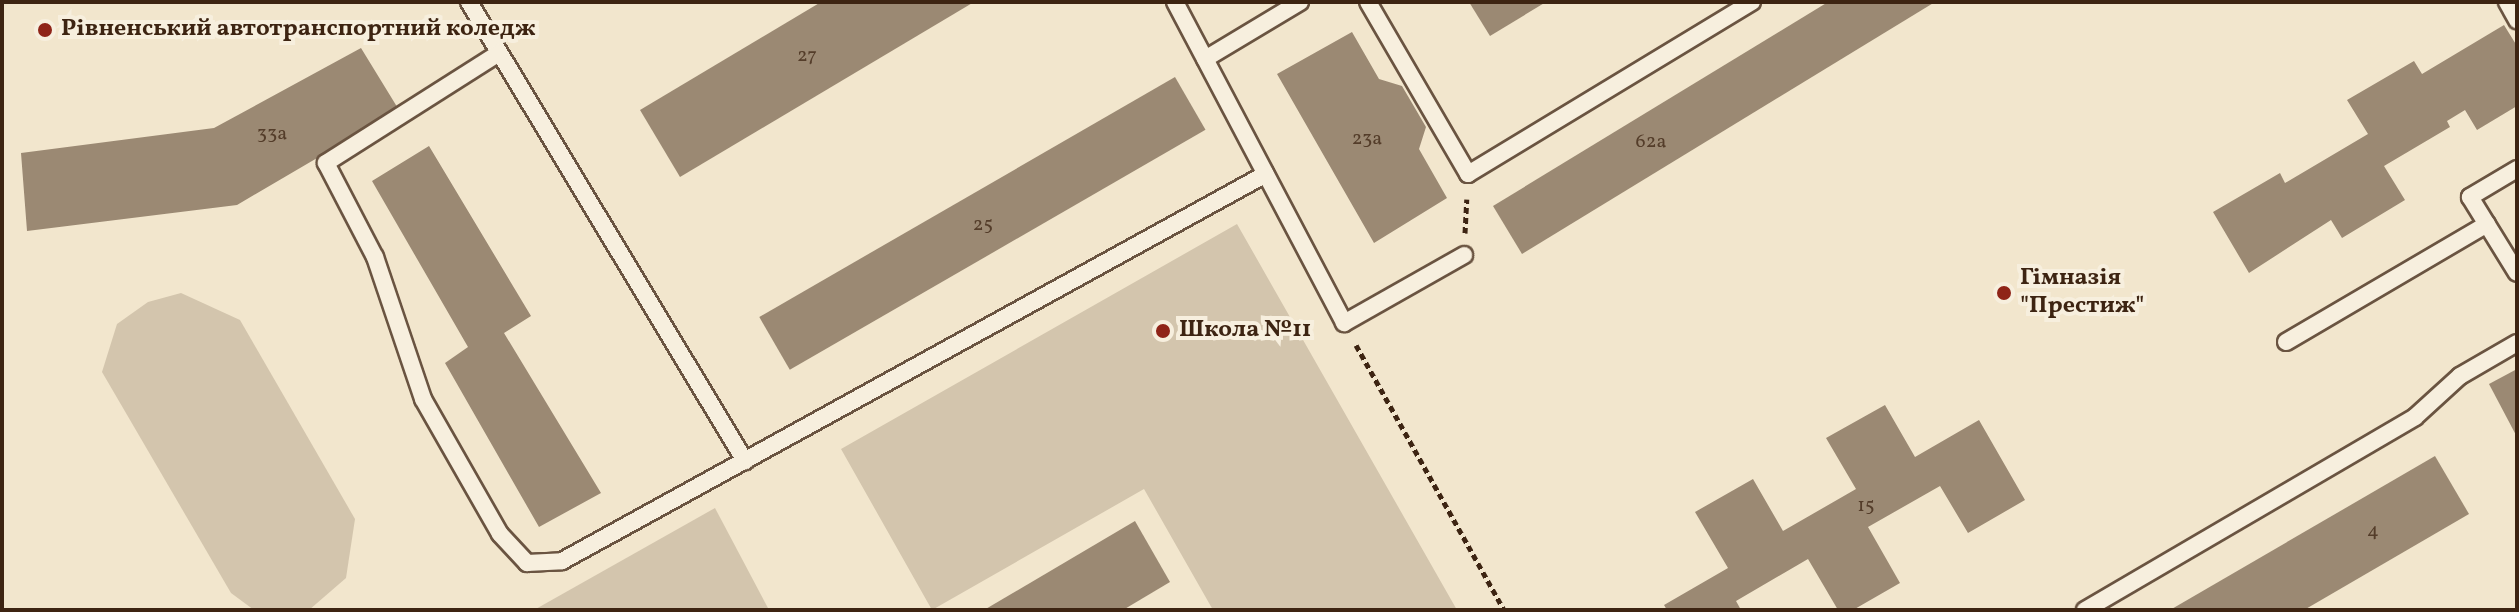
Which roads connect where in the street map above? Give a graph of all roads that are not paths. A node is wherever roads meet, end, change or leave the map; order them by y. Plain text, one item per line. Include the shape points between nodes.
1 (469, 2) edge
2 (1175, 2) edge
3 (1300, 2) edge
4 (1368, 2) edge
5 (1752, 2) edge
6 (2507, 2) edge
7 (2517, 20) edge
8 (499, 53) junction
9 (1205, 59) junction
10 (2517, 169) edge
11 (1266, 174) junction
12 (2487, 224) junction
13 (1464, 255) road end
14 (2517, 273) edge
15 (2286, 342) dead end
16 (2517, 343) edge
17 (745, 461) junction
18 (2085, 610) edge

1 - 8 lane
2 - 9 lane
3 - 9 lane
4 - 5 lane via 1468,174
6 - 7 lane
8 - 17 lane
8 - 17 lane via 326,163 375,257 423,399 500,534 527,563 562,561
9 - 11 lane
10 - 12 lane via 2470,197
11 - 13 lane via 1344,323
11 - 17 lane
12 - 14 lane
12 - 15 lane
16 - 18 lane via 2460,376 2415,417

